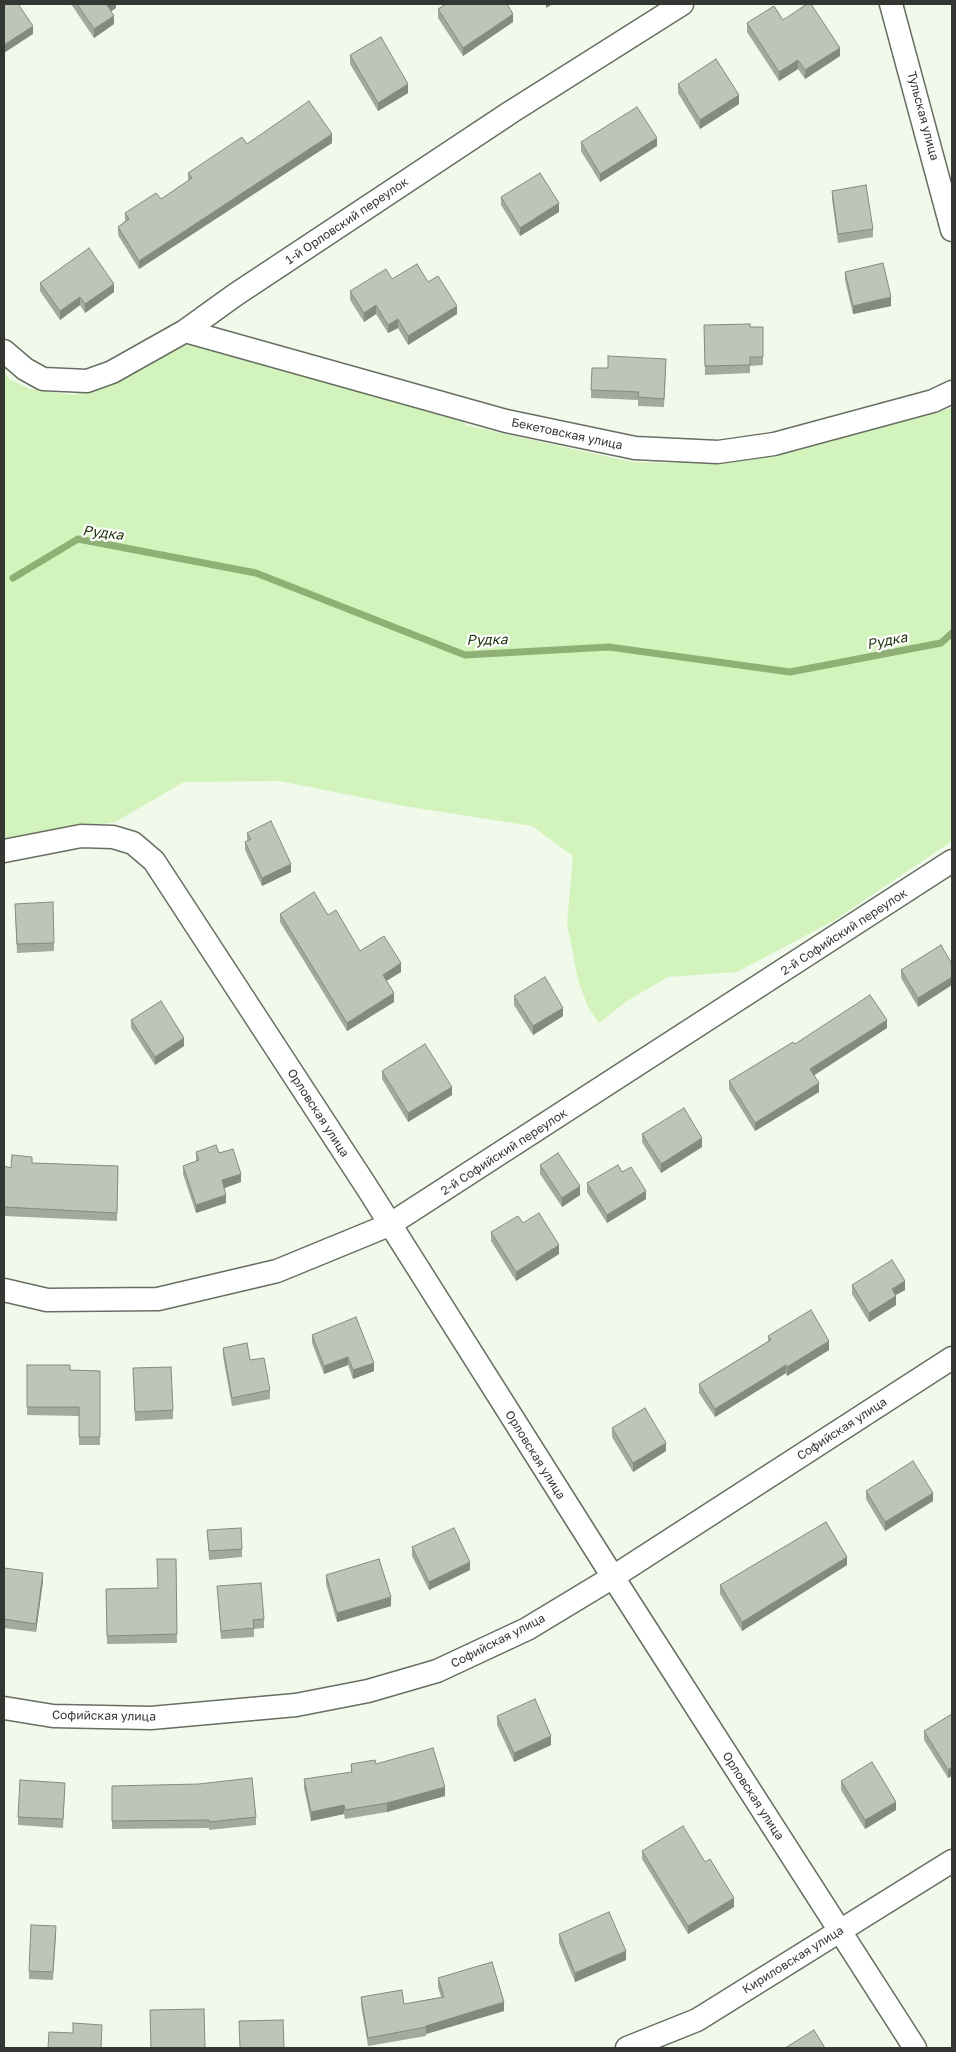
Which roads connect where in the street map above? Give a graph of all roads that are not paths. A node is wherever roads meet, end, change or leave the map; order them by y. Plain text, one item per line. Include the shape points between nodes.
1 (682, 4) edge
2 (891, 4) edge
3 (952, 230) edge
4 (185, 331) junction
5 (4, 351) edge
6 (952, 392) edge
7 (4, 851) edge
8 (952, 860) edge
9 (389, 1225) junction
10 (4, 1290) edge
11 (952, 1358) edge
12 (613, 1577) junction
13 (4, 1708) edge
14 (952, 1861) edge
15 (840, 1931) junction
16 (627, 2048) edge
17 (915, 2048) edge

1 - 4 street, 1-й Орловский переулок via 511,112
2 - 3 street, Тульская улица
4 - 5 street, 1-й Орловский переулок via 112,372 87,381 43,379 24,369
4 - 6 street, Бекетовская улица via 506,421 635,448 718,452 774,444 933,401
7 - 9 street, Орловская улица via 81,836 113,837 133,843 154,861
8 - 9 street, 2-й Софийский переулок
9 - 10 street, 2-й Софийский переулок via 277,1271 158,1299 47,1300
9 - 12 street, Орловская улица
11 - 12 street, Софийская улица
12 - 13 street, Софийская улица via 527,1629 437,1672 368,1691 296,1705 151,1718 53,1716
12 - 15 street, Орловская улица
14 - 15 street, Кириловская улица
15 - 16 street, Кириловская улица via 697,2020
15 - 17 street, Орловская улица

